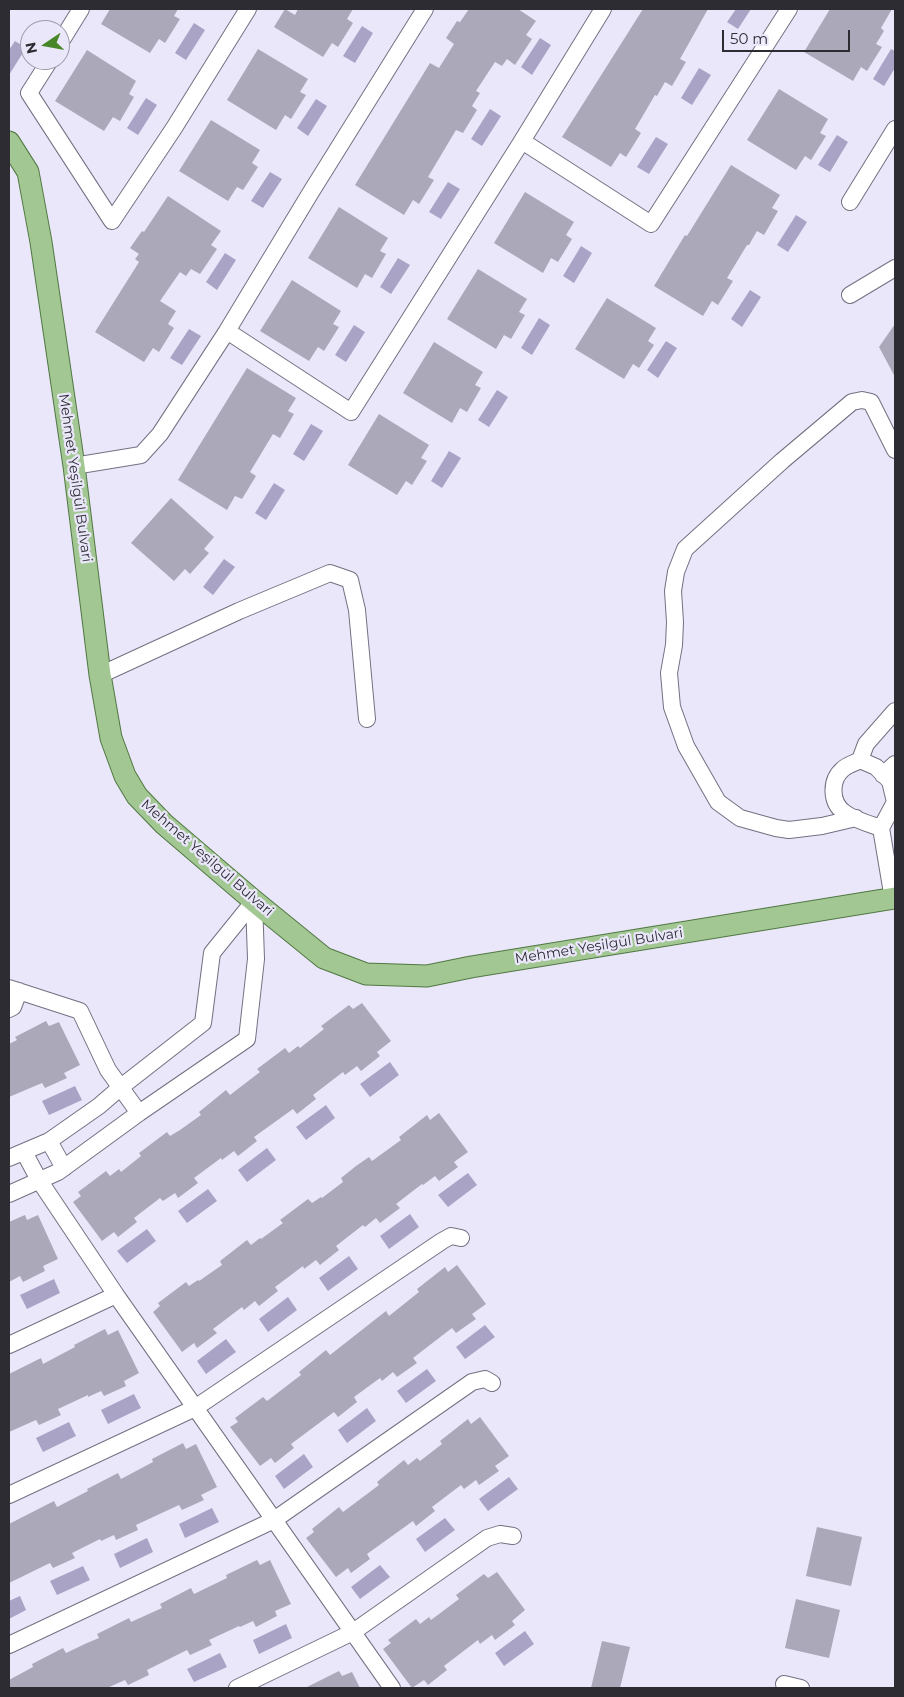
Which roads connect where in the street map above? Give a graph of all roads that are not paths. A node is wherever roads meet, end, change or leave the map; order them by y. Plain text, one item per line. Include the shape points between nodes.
1 (81, 9) edge
2 (248, 9) edge
3 (425, 9) edge
4 (603, 9) edge
5 (788, 9) edge
6 (70, 27) edge
7 (44, 70) edge
8 (895, 129) edge
9 (522, 141) junction
10 (9, 142) edge
11 (850, 202) dead end
12 (895, 268) edge
13 (850, 295) dead end
14 (226, 331) junction
15 (895, 450) edge
16 (74, 466) junction
17 (100, 675) junction
18 (895, 711) edge
19 (367, 719) dead end
20 (860, 760) junction
21 (889, 769) edge
22 (895, 802) edge
23 (856, 818) junction
24 (881, 828) junction
25 (894, 899) edge
26 (254, 901) junction
27 (14, 990) edge
28 (9, 1009) edge
29 (121, 1087) junction
30 (139, 1113) junction
31 (48, 1141) junction
32 (24, 1152) junction
33 (9, 1158) edge
34 (64, 1168) junction
35 (39, 1180) junction
36 (9, 1194) edge
37 (462, 1238) dead end
38 (116, 1295) junction
39 (9, 1345) edge
40 (492, 1383) dead end
41 (195, 1408) junction
42 (9, 1495) edge
43 (274, 1520) junction
44 (513, 1536) dead end
45 (353, 1632) junction
46 (9, 1645) edge
47 (784, 1684) dead end
48 (237, 1688) edge
49 (392, 1688) edge
50 (801, 1688) edge

1 - 6 street
2 - 7 street via 112,221 29,93
3 - 14 street
4 - 9 street
5 - 9 street via 652,224
8 - 11 street
9 - 14 street via 350,412
10 - 16 main road, Mehmet Yeşilgül Bulvari via 28,172
12 - 13 street
14 - 16 street via 160,434 141,455
15 - 23 street via 871,402 852,402 685,549 673,592 676,622 669,673 672,707 686,746 718,802 740,818 789,830
16 - 17 main road, Mehmet Yeşilgül Bulvari
17 - 19 street via 330,573 350,580 357,610
17 - 26 main road, Mehmet Yeşilgül Bulvari via 111,738 125,776 137,796 164,824
18 - 20 street via 866,744
20 - 21 street
20 - 23 street via 844,767 835,779 833,791 836,804
21 - 22 street
22 - 24 street
23 - 24 street
24 - 25 street
25 - 26 main road, Mehmet Yeşilgül Bulvari via 427,976 366,974 324,958
26 - 29 street via 212,953 203,1023
26 - 30 street via 256,959 247,1039
27 - 28 street via 13,1007
27 - 29 street via 80,1011 108,1070
29 - 30 street
29 - 31 street
30 - 34 street
31 - 32 street
31 - 34 street
32 - 33 street
32 - 35 street
34 - 35 street
35 - 36 street
35 - 38 street
37 - 41 street via 451,1236 442,1241
38 - 39 street
38 - 41 street
40 - 43 street via 484,1378 472,1382
41 - 42 street
41 - 43 street
43 - 45 street
43 - 46 street
44 - 45 street via 500,1534 486,1538
45 - 48 street
45 - 49 street
47 - 50 street

